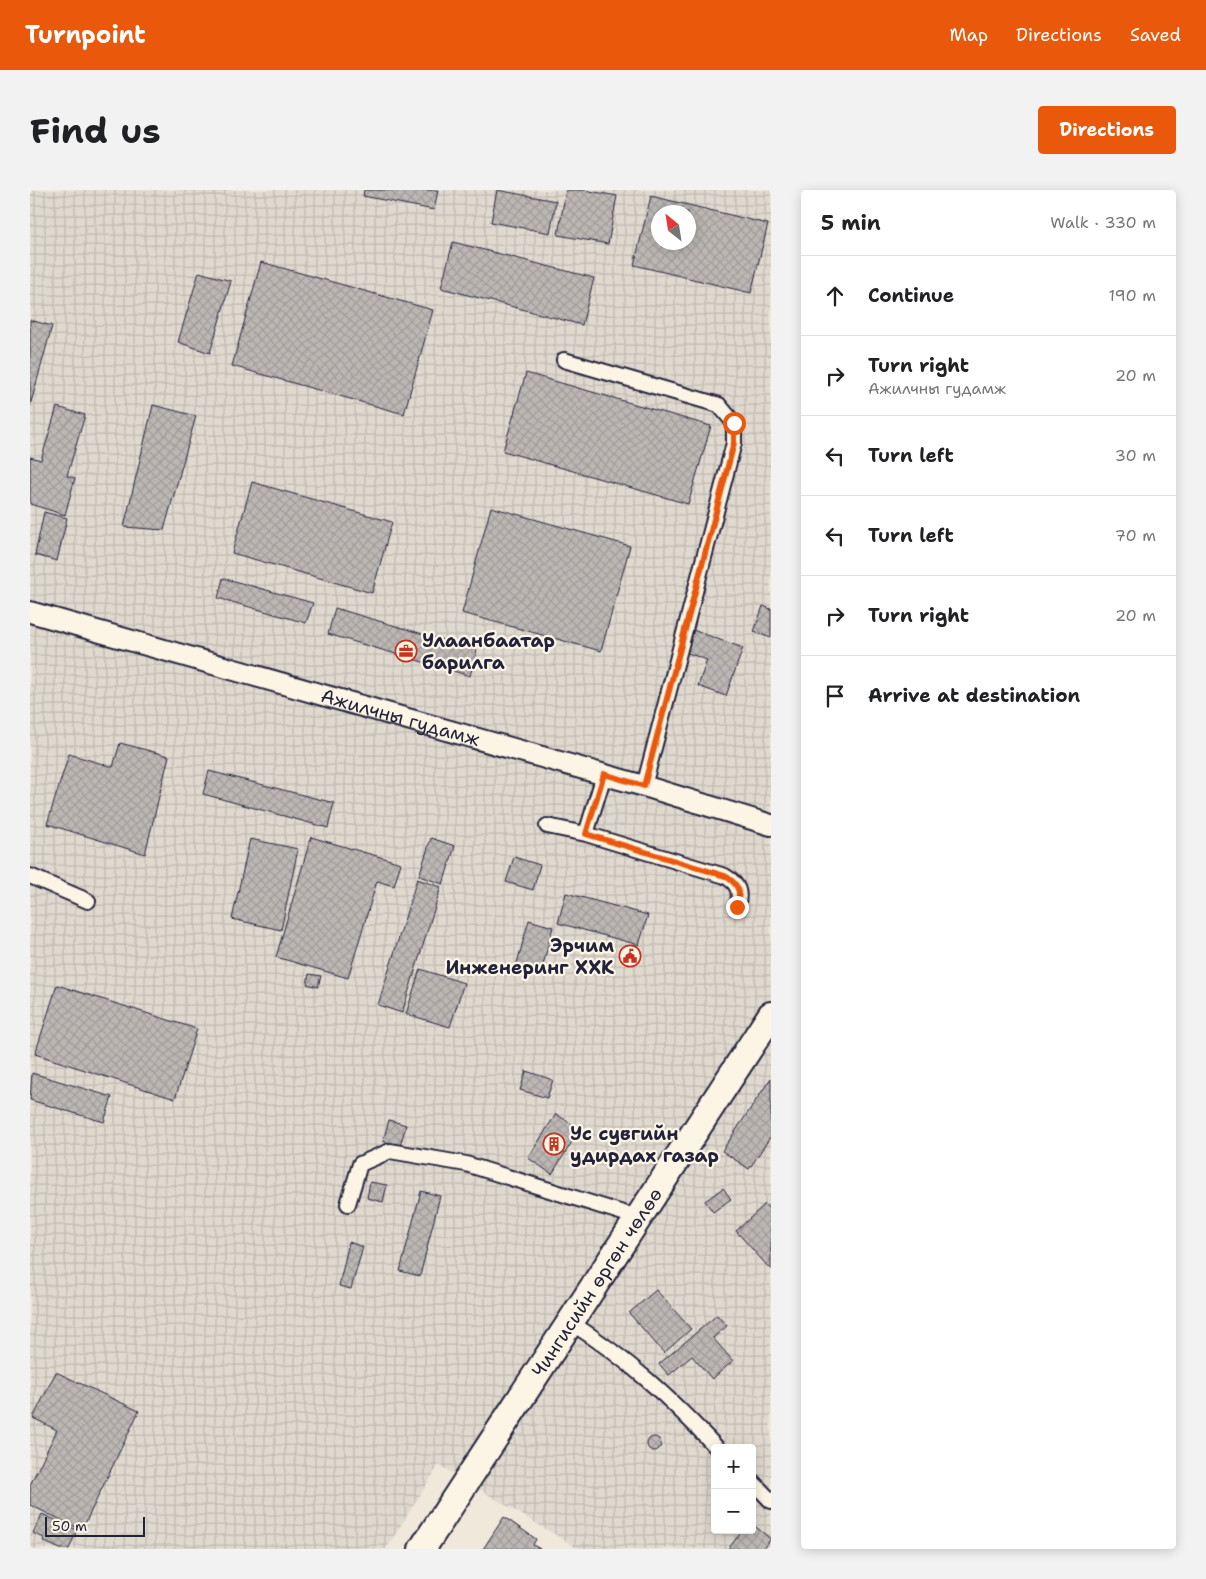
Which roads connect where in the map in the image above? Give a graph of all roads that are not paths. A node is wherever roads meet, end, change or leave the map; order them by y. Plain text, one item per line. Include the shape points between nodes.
1 (564, 360) dead end
2 (30, 612) edge
3 (604, 774) junction
4 (644, 786) junction
5 (771, 824) edge
6 (547, 826) dead end
7 (586, 834) junction
8 (30, 876) edge
9 (88, 901) dead end
10 (737, 907) dead end
11 (771, 1015) edge
12 (348, 1204) dead end
13 (639, 1218) junction
14 (570, 1322) junction
15 (713, 1444) edge
16 (756, 1485) edge
17 (771, 1501) edge
18 (422, 1549) edge

1 - 4 street via 719,405 734,423 734,443
2 - 3 main road, Ажилчны гудамж
3 - 4 main road, Ажилчны гудамж
3 - 7 street
4 - 5 main road, Ажилчны гудамж
6 - 7 street
7 - 10 street via 725,876 738,886
8 - 9 street
11 - 13 highway, Чингисийн өргөн чөлөө
12 - 13 street via 360,1164 390,1151 466,1164
13 - 14 highway, Чингисийн өргөн чөлөө
14 - 15 street via 605,1344 653,1383
14 - 18 highway, Чингисийн өргөн чөлөө
16 - 17 street

